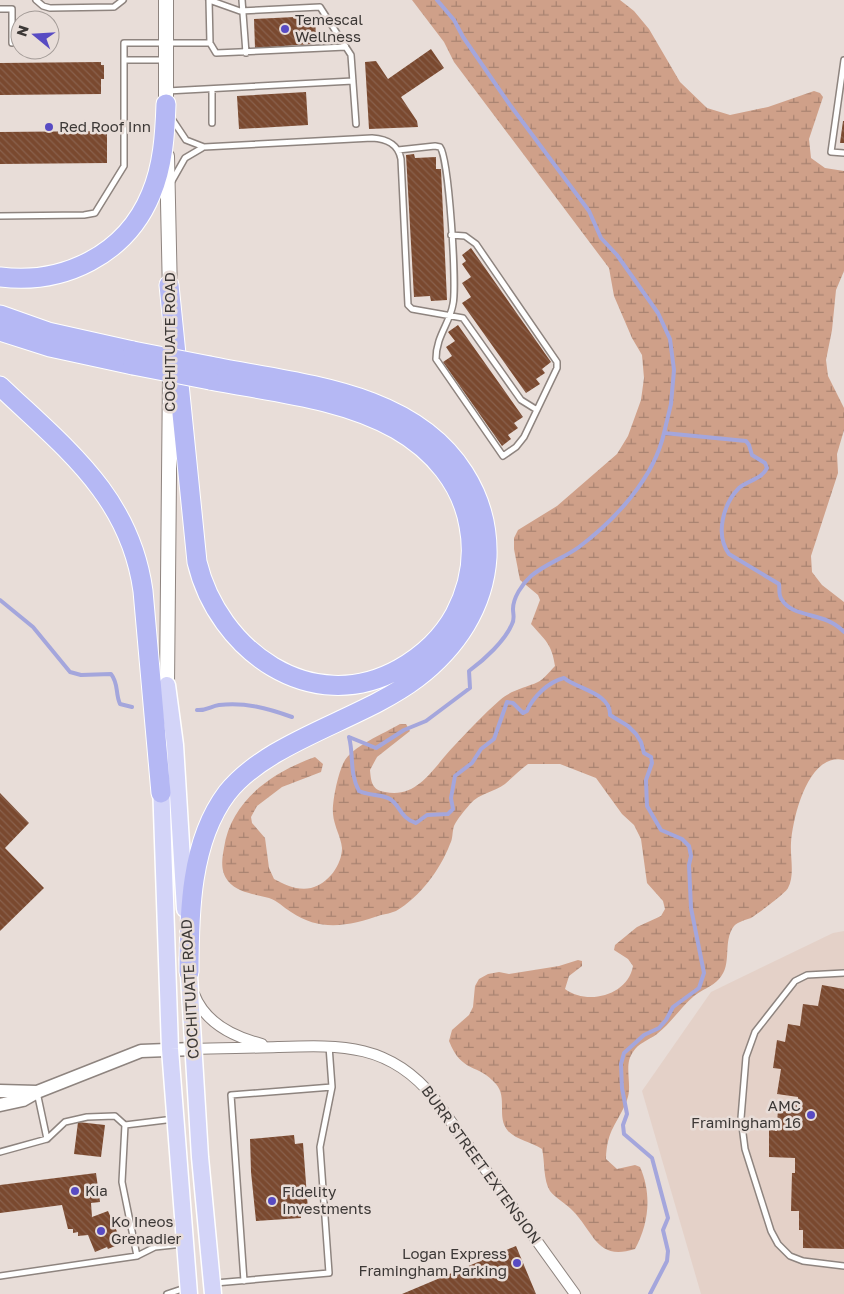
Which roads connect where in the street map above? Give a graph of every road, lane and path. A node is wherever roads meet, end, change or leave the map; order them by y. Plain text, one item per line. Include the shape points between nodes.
1 (36, 0) edge
2 (123, 0) edge
3 (166, 0) edge
4 (209, 0) edge
5 (242, 0) edge
6 (0, 9) edge
7 (12, 10) edge
8 (244, 11) junction
9 (166, 42) junction
10 (210, 43) junction
11 (346, 47) junction
12 (246, 53) junction
13 (124, 60) junction
14 (166, 60) junction
15 (844, 60) edge
16 (353, 81) junction
17 (212, 89) junction
18 (166, 98) junction
19 (212, 123) dead end
20 (356, 124) dead end
21 (204, 147) junction
22 (398, 150) junction
23 (844, 153) edge
24 (168, 201) junction
25 (0, 216) edge
26 (451, 235) junction
27 (0, 276) edge
28 (170, 285) junction
29 (449, 314) junction
30 (0, 316) edge
31 (0, 331) edge
32 (133, 358) junction
33 (210, 373) junction
34 (0, 386) edge
35 (537, 410) junction
36 (167, 685) junction
37 (161, 793) junction
38 (189, 972) junction
39 (844, 973) edge
40 (329, 1046) junction
41 (277, 1047) junction
42 (170, 1049) junction
43 (193, 1049) junction
44 (332, 1087) junction
45 (0, 1091) edge
46 (36, 1092) junction
47 (0, 1105) edge
48 (174, 1119) junction
49 (126, 1125) junction
50 (48, 1139) junction
51 (0, 1152) edge
52 (184, 1244) junction
53 (137, 1256) junction
54 (844, 1266) edge
55 (0, 1276) edge
56 (244, 1281) junction
57 (213, 1289) edge
58 (188, 1291) edge
59 (166, 1294) edge
60 (575, 1294) edge

1 - 2 lane via 50,8 114,7
3 - 9 main road, COCHITUATE ROAD
4 - 8 lane
4 - 10 lane
5 - 8 lane
6 - 7 lane
8 - 11 lane via 320,7
8 - 12 lane
9 - 10 lane
9 - 13 lane via 124,43
9 - 14 main road, COCHITUATE ROAD
10 - 12 lane via 218,54
11 - 12 lane
11 - 16 lane via 352,59
13 - 14 lane
13 - 25 lane via 124,166 99,209 84,215
14 - 18 main road, COCHITUATE ROAD
15 - 23 lane via 831,152
16 - 17 lane
16 - 20 lane
17 - 18 lane
17 - 19 lane
18 - 21 lane via 173,122 181,135 190,143
18 - 24 main road, COCHITUATE ROAD
18 - 27 highway via 163,148 154,186 139,217 122,238 102,255 69,271 34,278
21 - 22 lane via 372,138 390,142
21 - 24 lane via 181,162
22 - 26 lane via 435,146 442,149 448,180
22 - 29 lane via 407,303 412,308
24 - 28 main road, COCHITUATE ROAD
26 - 29 lane via 454,300
26 - 35 lane via 465,236 476,244 557,360 557,368
28 - 33 highway via 196,552 206,589 225,625 264,663 288,675 314,682 370,681 396,671 420,656 449,624 464,595 470,573 472,546 468,521 459,495 444,470 411,439 366,415
28 - 36 main road, COCHITUATE ROAD
29 - 35 lane via 464,318 521,400
29 - 35 lane via 442,329 437,362 503,456 522,441
30 - 32 highway
31 - 32 highway via 50,347
32 - 33 highway, bridge
33 - 38 highway via 349,395 412,421 442,445 468,479 483,517 487,556 475,608 456,640 437,661 381,700 261,762 224,798 212,818 200,854 191,918
34 - 37 highway via 92,475 112,502 131,538 143,591
36 - 37 main road, COCHITUATE ROAD
36 - 38 main road, COCHITUATE ROAD via 177,767
37 - 42 main road, COCHITUATE ROAD
38 - 41 street via 198,1003 218,1025 245,1040
38 - 43 main road, COCHITUATE ROAD
39 - 54 lane via 807,975 795,981 755,1032 746,1058 741,1118 745,1149 778,1244 790,1256 803,1262
40 - 41 street, BURR STREET EXTENSION
40 - 44 lane
40 - 60 street, BURR STREET EXTENSION via 346,1046 387,1059 409,1072 428,1090
41 - 43 street, BURR STREET EXTENSION
42 - 43 street
42 - 46 street via 136,1052
42 - 48 main road, COCHITUATE ROAD
43 - 57 main road, COCHITUATE ROAD
44 - 56 lane via 320,1146 330,1273
44 - 56 lane via 231,1095
45 - 46 street
46 - 47 street via 23,1100
46 - 50 lane
48 - 49 lane
48 - 52 main road, COCHITUATE ROAD
49 - 50 lane via 115,1116 87,1117 65,1122
49 - 53 lane via 122,1182
50 - 51 lane
52 - 53 lane via 155,1247
52 - 58 main road, COCHITUATE ROAD
53 - 55 lane
56 - 57 lane
58 - 59 lane

